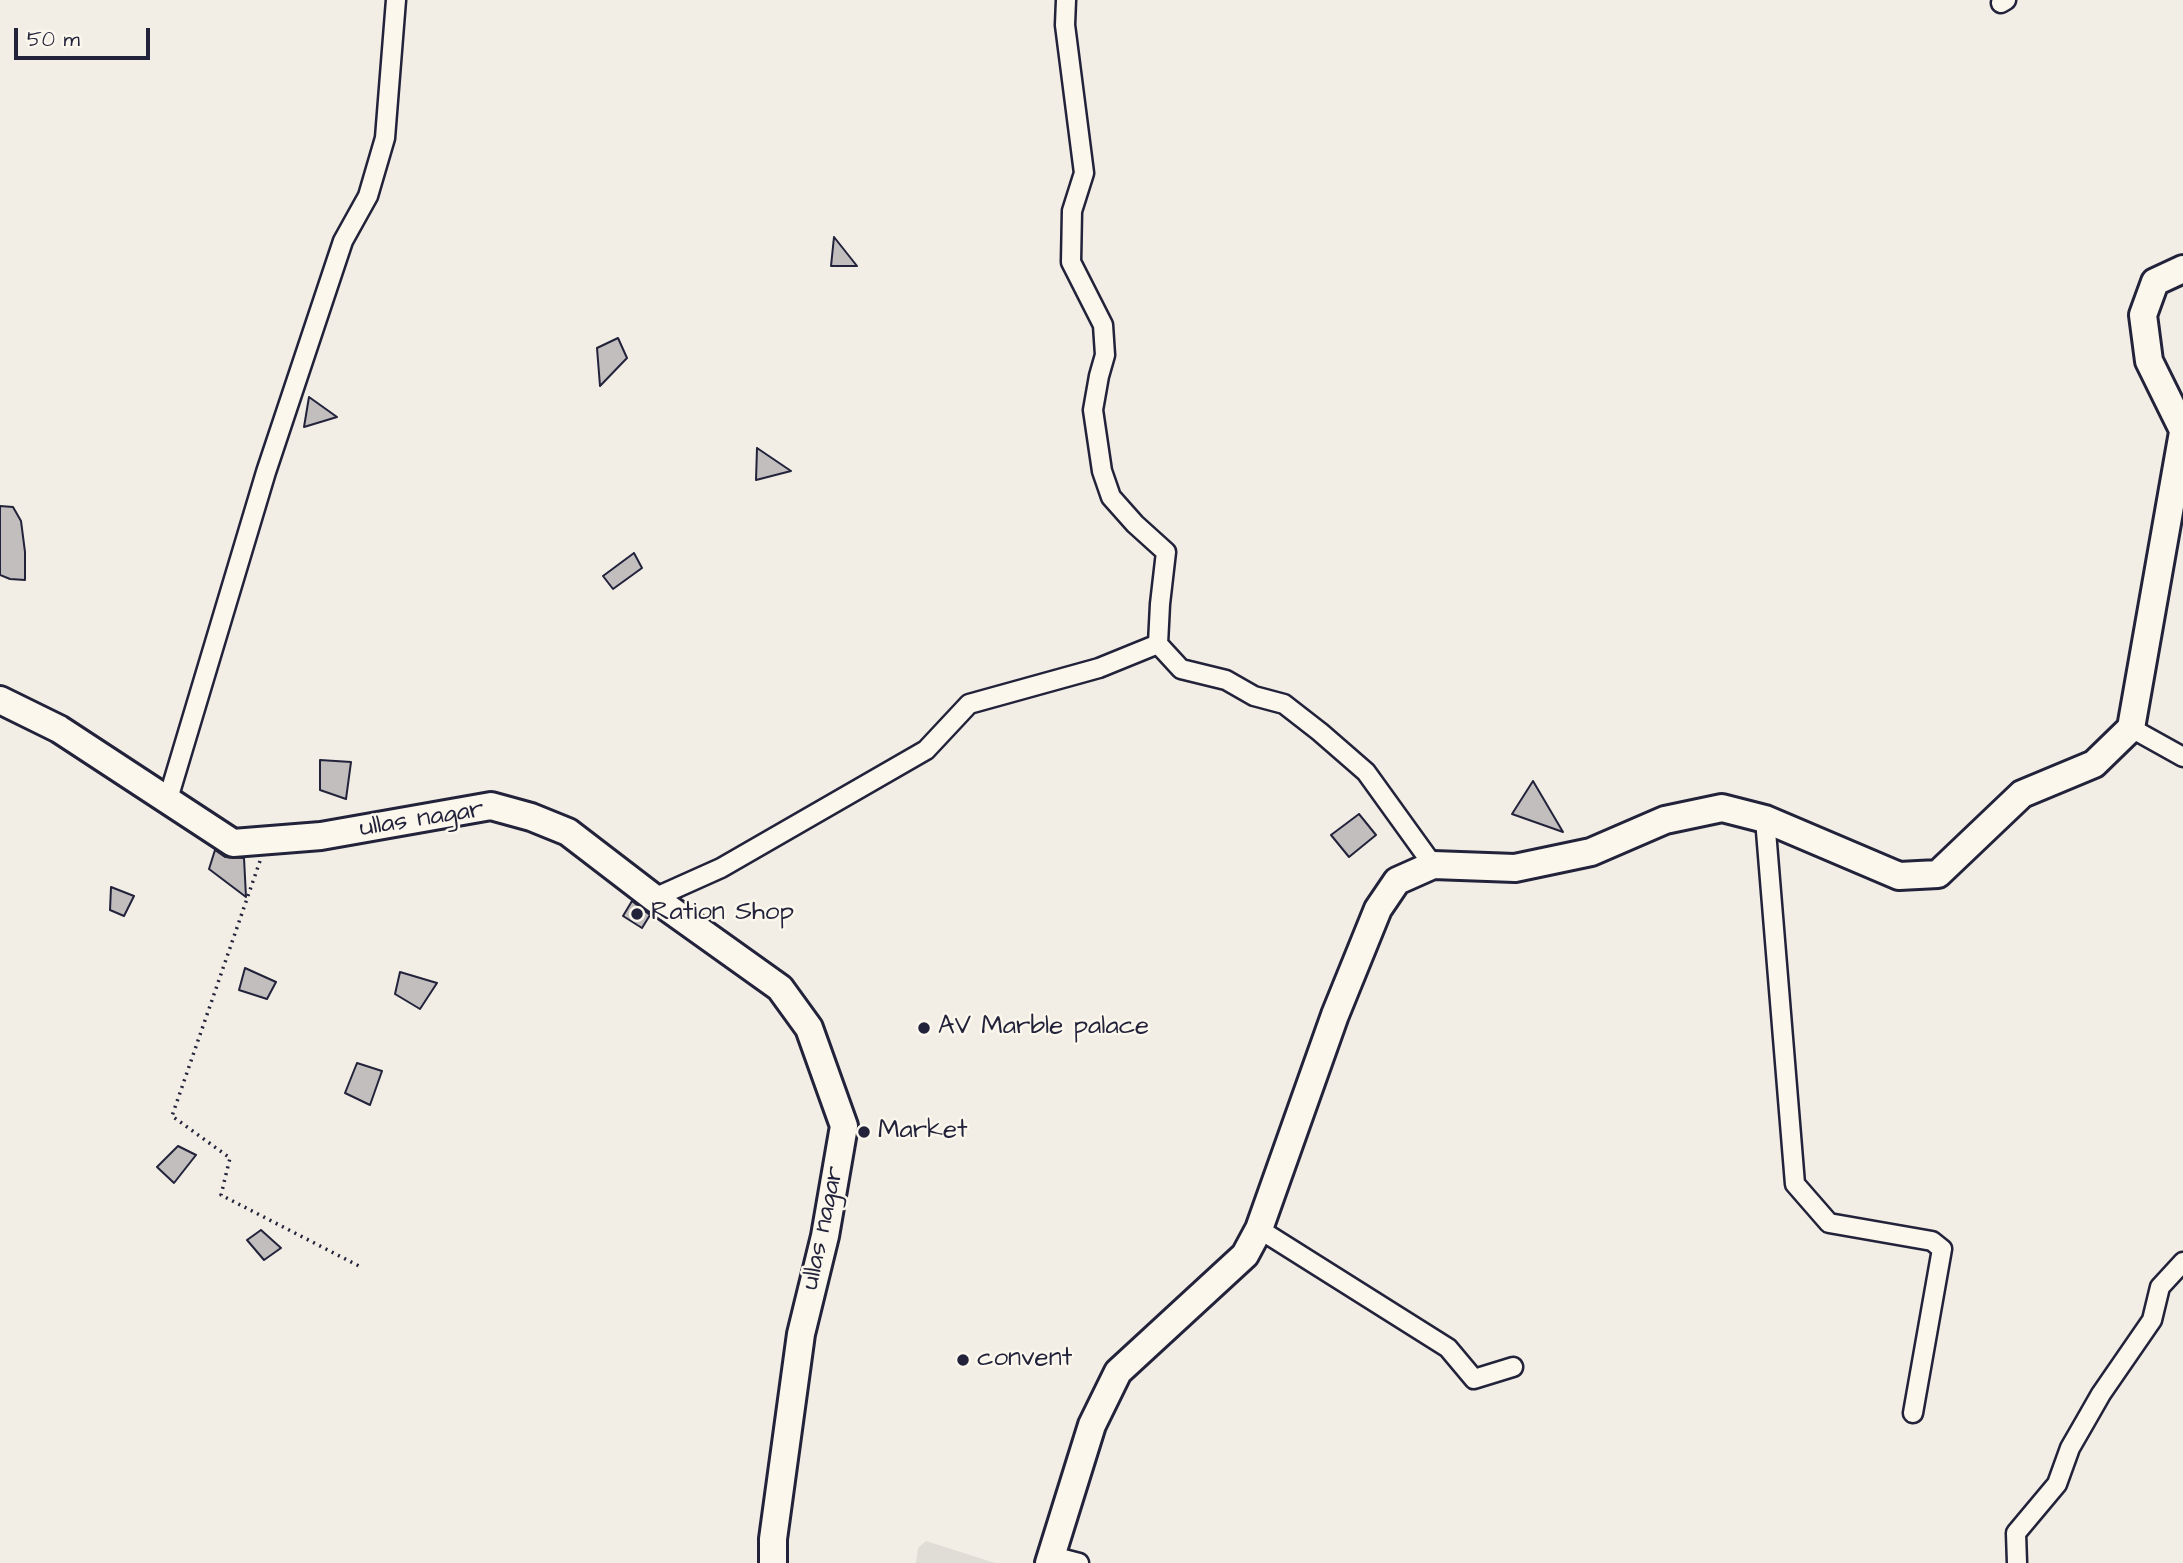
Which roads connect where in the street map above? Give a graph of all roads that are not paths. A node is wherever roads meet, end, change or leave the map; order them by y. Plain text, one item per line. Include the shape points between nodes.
1 (396, 0) edge
2 (1066, 0) edge
3 (2183, 269) edge
4 (2183, 431) edge
5 (1158, 644) junction
6 (0, 699) edge
7 (2131, 728) junction
8 (2183, 757) edge
9 (169, 799) junction
10 (1765, 819) junction
11 (1433, 864) junction
12 (654, 898) junction
13 (1259, 1229) junction
14 (2183, 1262) edge
15 (1513, 1367) dead end
16 (1913, 1413) dead end
17 (1050, 1560) edge
18 (774, 1563) edge
19 (1079, 1563) edge
20 (2017, 1563) edge

1 - 9 street via 382,150 368,196 343,241 275,447
2 - 5 street via 1065,25 1084,173 1072,211 1071,262 1103,325 1105,355 1093,410 1102,471 1111,497 1167,552
3 - 4 main road via 2155,282 2143,315 2149,361
4 - 7 main road
5 - 11 street via 1181,669 1226,680 1254,696 1284,704 1320,732 1366,772
5 - 12 street via 1099,667 969,704 926,750 722,868
6 - 9 main road, ullas nagar via 60,729
7 - 8 street
7 - 10 main road via 2094,764 2022,794 1938,874 1899,876
9 - 12 main road, ullas nagar via 233,843 321,836 491,806 568,832
10 - 11 main road via 1722,808 1665,820 1591,852 1515,868
10 - 16 street via 1795,1184 1829,1223 1933,1241 1942,1249
11 - 13 main road via 1397,881 1378,909
12 - 18 main road, ullas nagar via 780,988 809,1028 844,1126 825,1236 801,1334 773,1539
13 - 15 street via 1448,1349 1474,1379
13 - 17 main road via 1245,1255 1118,1372 1092,1425
14 - 20 street via 2160,1287 2152,1320 2101,1394 2070,1448 2057,1484 2016,1533
17 - 19 street

